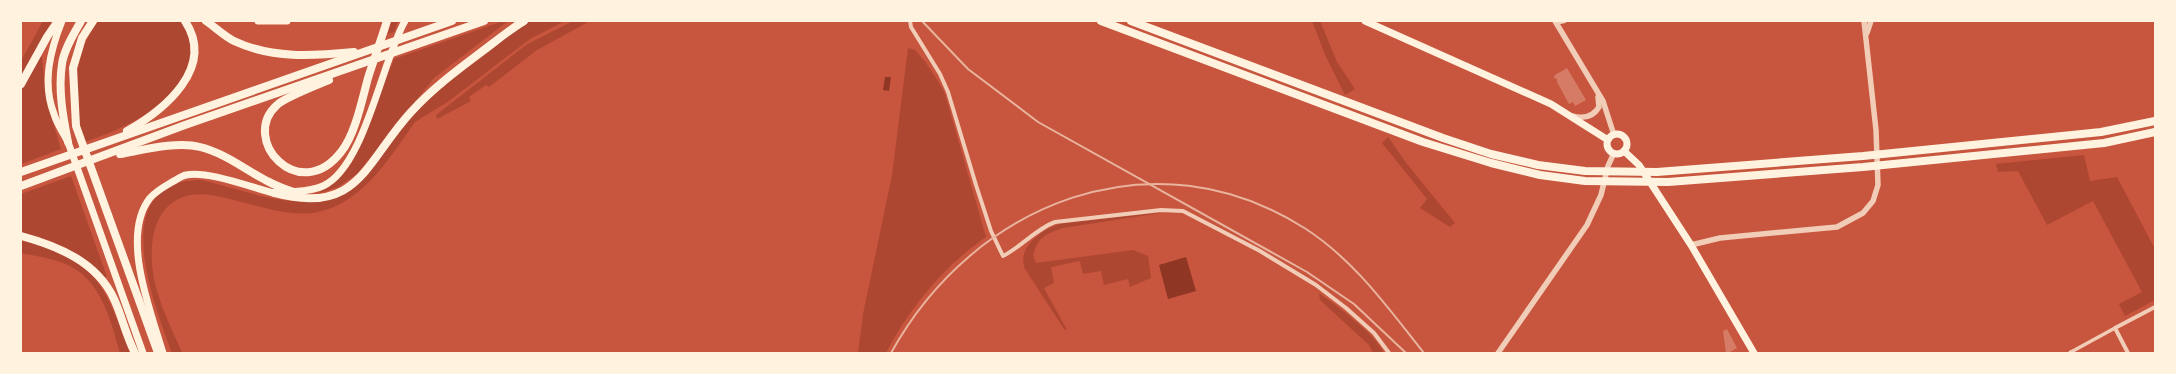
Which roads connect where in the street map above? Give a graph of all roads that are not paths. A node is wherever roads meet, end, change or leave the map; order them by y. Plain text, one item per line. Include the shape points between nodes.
1 (58, 21) edge
2 (62, 21) edge
3 (81, 21) edge
4 (93, 21) edge
5 (185, 21) edge
6 (206, 21) edge
7 (258, 21) edge
8 (287, 21) edge
9 (384, 21) edge
10 (388, 21) edge
11 (452, 21) edge
12 (484, 21) edge
13 (524, 21) edge
14 (910, 21) edge
15 (1101, 21) edge
16 (1131, 21) edge
17 (1365, 21) edge
18 (1565, 21) edge
19 (1864, 21) edge
20 (1871, 21) edge
21 (1556, 22) edge
22 (403, 23) edge
23 (384, 32) junction
24 (1866, 38) junction
25 (368, 50) junction
26 (365, 62) junction
27 (21, 84) edge
28 (1596, 89) junction
29 (1572, 116) junction
30 (2155, 121) edge
31 (2155, 132) edge
32 (1611, 137) junction
33 (68, 142) junction
34 (101, 144) junction
35 (1624, 151) junction
36 (1614, 154) junction
37 (103, 156) junction
38 (21, 172) edge
39 (21, 186) edge
40 (294, 192) junction
41 (274, 193) junction
42 (21, 236) edge
43 (1691, 245) junction
44 (2155, 307) edge
45 (2114, 328) junction
46 (1388, 352) edge
47 (135, 353) edge
48 (143, 353) edge
49 (158, 353) edge
50 (163, 353) edge
51 (1498, 353) edge
52 (1754, 353) edge
53 (2070, 353) edge
54 (2128, 353) edge

1 - 27 highway
2 - 33 main road via 52,46 47,75 53,114
3 - 33 highway via 71,38 62,63 61,106
4 - 49 highway via 82,38 73,68 76,126
5 - 34 highway via 192,31 194,58 186,80 168,103 129,130
6 - 25 highway via 233,41 274,54 323,55
7 - 8 main road
9 - 23 highway
10 - 23 highway
11 - 25 highway
12 - 26 highway
13 - 41 highway via 434,88 410,112 366,172 350,186 334,195 313,200 294,199
14 - 46 street via 910,27 940,74 948,92 991,231 1002,256 1055,222 1161,210 1184,211 1260,251 1316,285 1374,333
15 - 31 highway via 1423,142 1498,165 1540,175 1585,181 1636,183 1863,166 2104,143
16 - 30 highway via 1491,154 1538,165 1585,170 1657,172 1863,156 2101,132
17 - 29 main road via 1551,104
18 - 21 street
19 - 24 street
20 - 24 street
21 - 28 street
22 - 40 main road via 371,114 352,155 336,176 324,186
23 - 26 highway via 357,118 342,152 325,167 309,173 292,170 280,163 272,154 266,140 266,120 277,104
24 - 43 street via 1876,130 1878,185 1873,201 1850,221 1837,227 1720,238
25 - 34 highway
26 - 37 highway
28 - 29 street via 1599,104 1596,111 1587,117
28 - 32 street via 1608,112
29 - 32 main road
32 - 35 main road via 1620,135 1625,139 1627,145
32 - 36 main road via 1608,148
33 - 48 main road
34 - 38 highway
35 - 36 main road
35 - 43 main road via 1639,165
36 - 51 street via 1608,166 1601,195 1587,225 1554,276
37 - 39 highway
37 - 40 highway via 170,146 199,146 222,155 275,187
40 - 41 main road
41 - 50 main road via 208,175 186,175 162,187 150,198 140,220 137,242 144,289
42 - 47 highway via 67,252 95,271 114,298
43 - 52 main road
44 - 45 street
45 - 53 street
45 - 54 street

